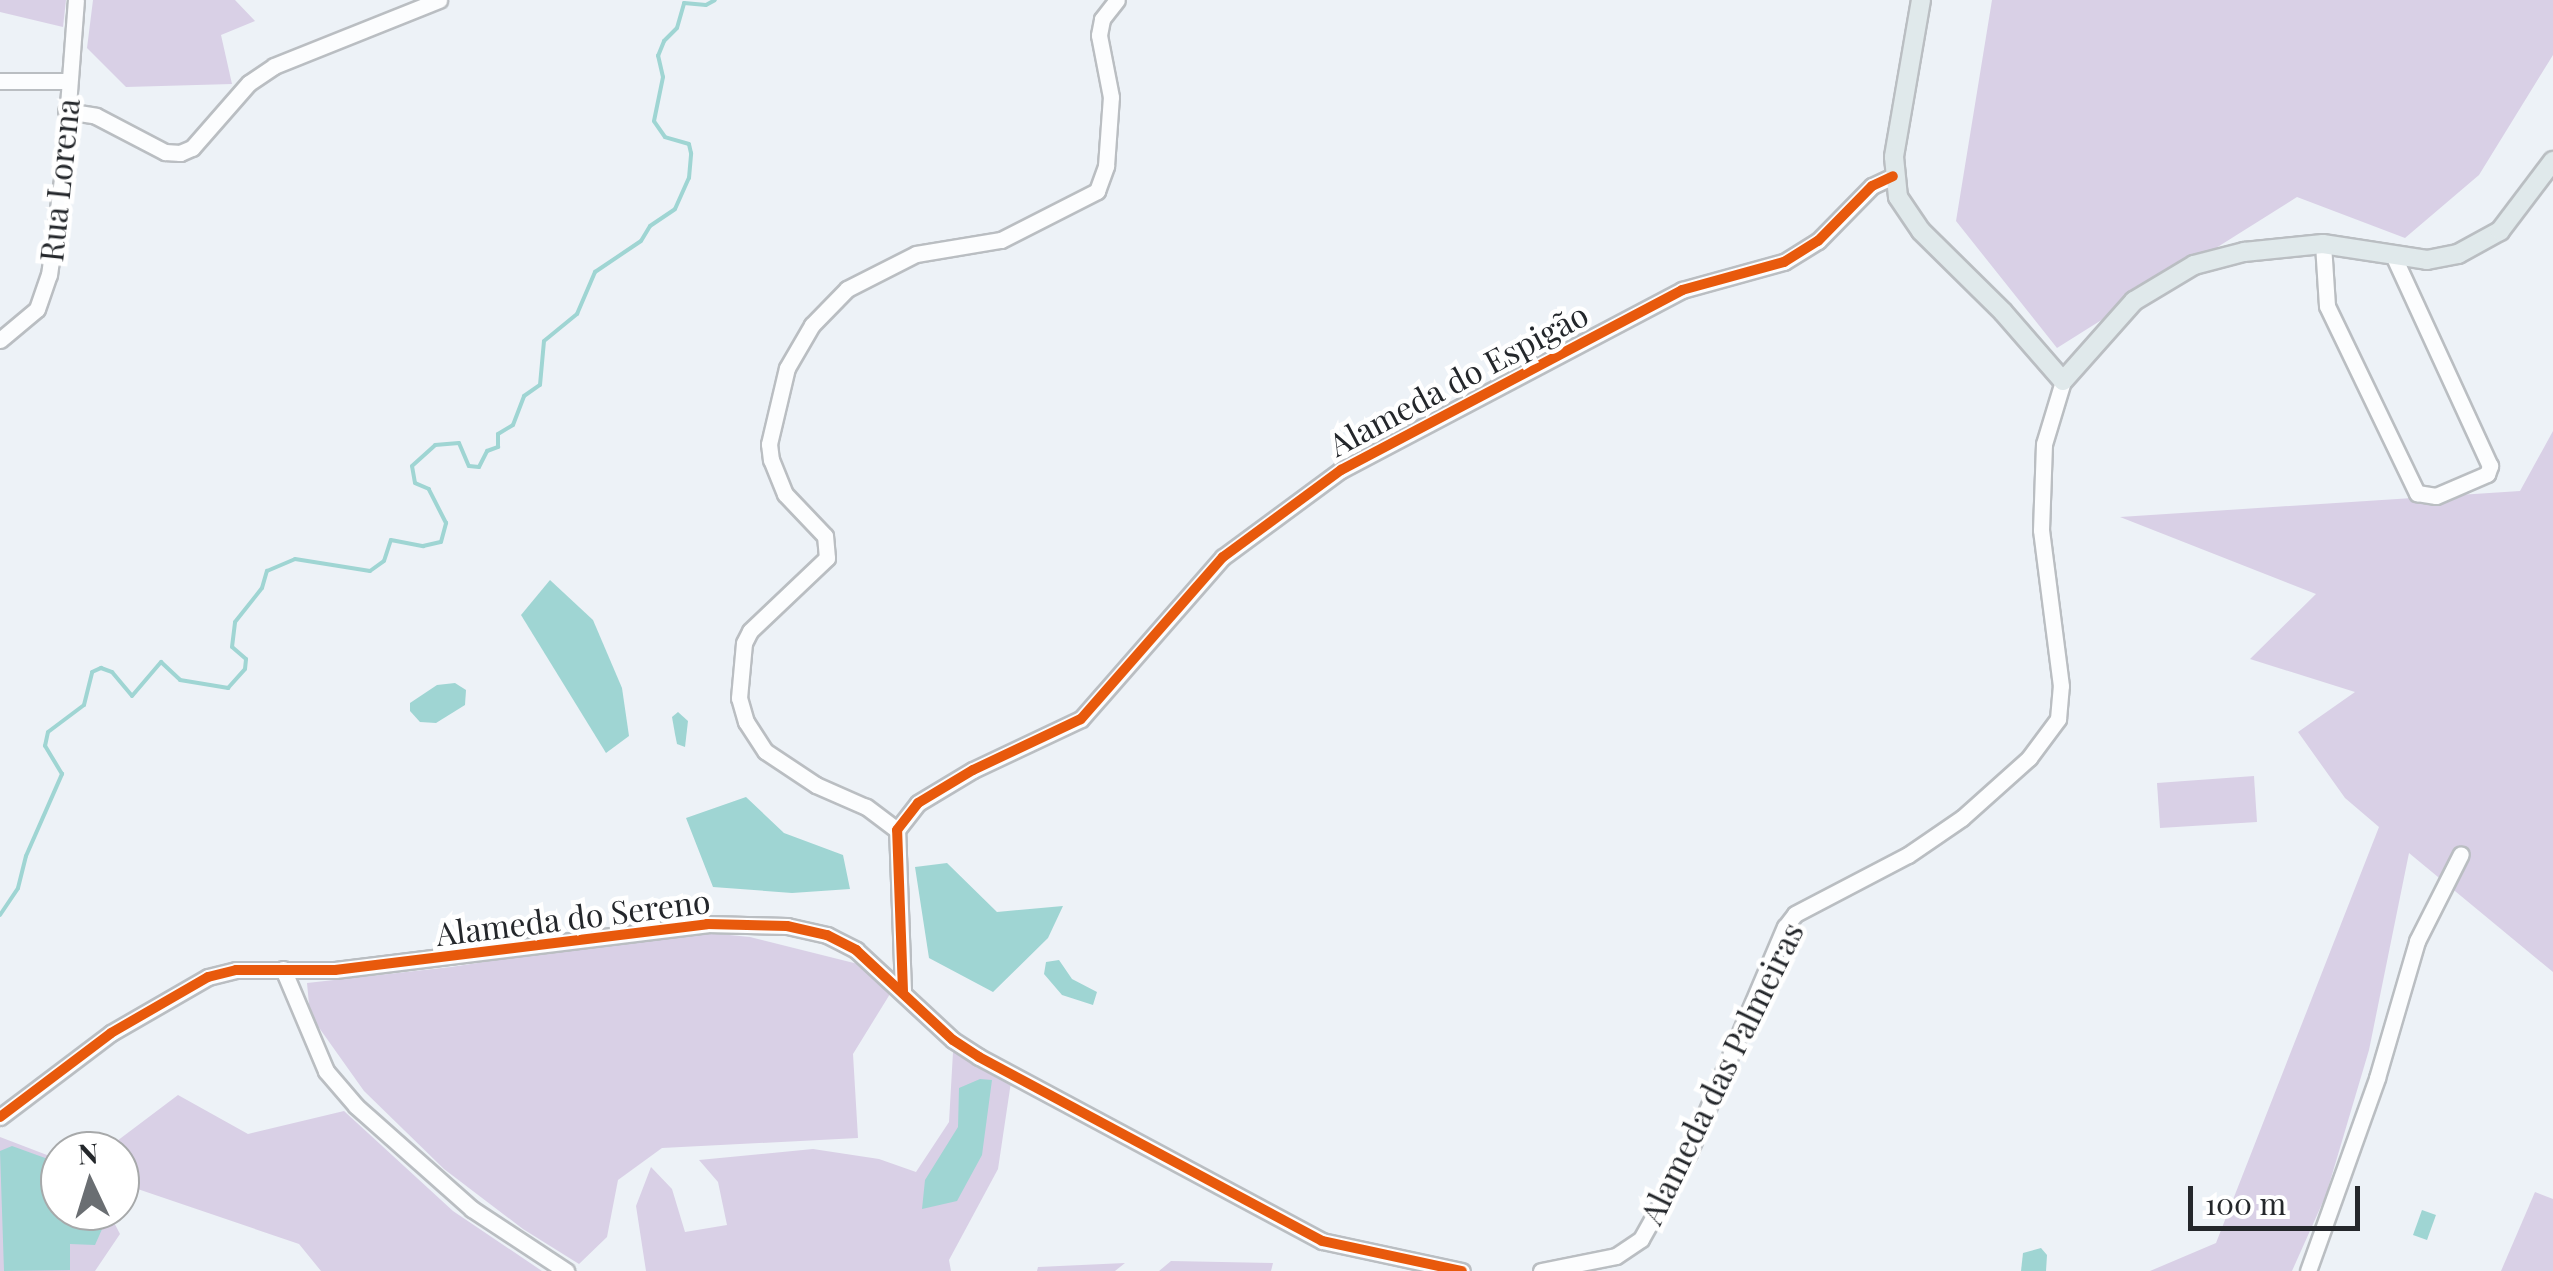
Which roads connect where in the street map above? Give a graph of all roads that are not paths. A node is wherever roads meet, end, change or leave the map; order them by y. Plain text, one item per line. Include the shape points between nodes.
1 (76, 0) edge
2 (439, 0) edge
3 (1116, 0) edge
4 (1921, 0) edge
5 (0, 81) edge
6 (69, 81) junction
7 (66, 111) junction
8 (2553, 161) edge
9 (1893, 176) junction
10 (2323, 244) junction
11 (2393, 255) junction
12 (0, 340) edge
13 (2062, 381) junction
14 (898, 830) junction
15 (2461, 854) dead end
16 (283, 968) junction
17 (903, 990) junction
18 (0, 1117) edge
19 (566, 1271) edge
20 (1462, 1271) edge
21 (1541, 1271) edge
22 (2308, 1271) edge

1 - 6 street, Rua Lorena
2 - 7 street via 274,66 180,153 165,152 96,116
3 - 14 street via 1100,35 1111,97 1106,166 1097,191 1000,240 916,254 848,289 812,325 784,378 770,460 785,494 825,536 827,558 750,631 739,698 765,751
4 - 9 main road
5 - 6 street
6 - 7 street, Rua Lorena
7 - 12 street, Rua Lorena via 44,292 38,309
8 - 11 main road, Alameda das Palmeiras via 2515,215 2478,245 2428,260
9 - 13 main road via 1898,197 1921,231
9 - 14 street, Alameda do Espigão via 1872,186 1818,241 1784,262 1699,283 1642,309 1306,492 1223,557 1081,718 932,793
10 - 11 main road, Alameda das Palmeiras
10 - 11 street via 2327,306 2417,492 2436,496 2487,474 2490,466
10 - 13 main road, Alameda das Palmeiras via 2244,252 2172,275 2111,322
13 - 21 street, Alameda das Palmeiras via 2044,444 2041,530 2061,686 2058,719 2029,758 1962,818 1908,855 1795,914 1688,1155 1640,1239 1616,1256
14 - 17 street
15 - 22 street via 2417,942
16 - 17 street, Alameda do Sereno via 335,970 626,932 754,923 826,935
16 - 18 street, Alameda do Sereno via 236,970 185,989 110,1033
16 - 19 street via 326,1071 356,1106 472,1209
17 - 20 street, Alameda do Sereno via 980,1057 1322,1242

